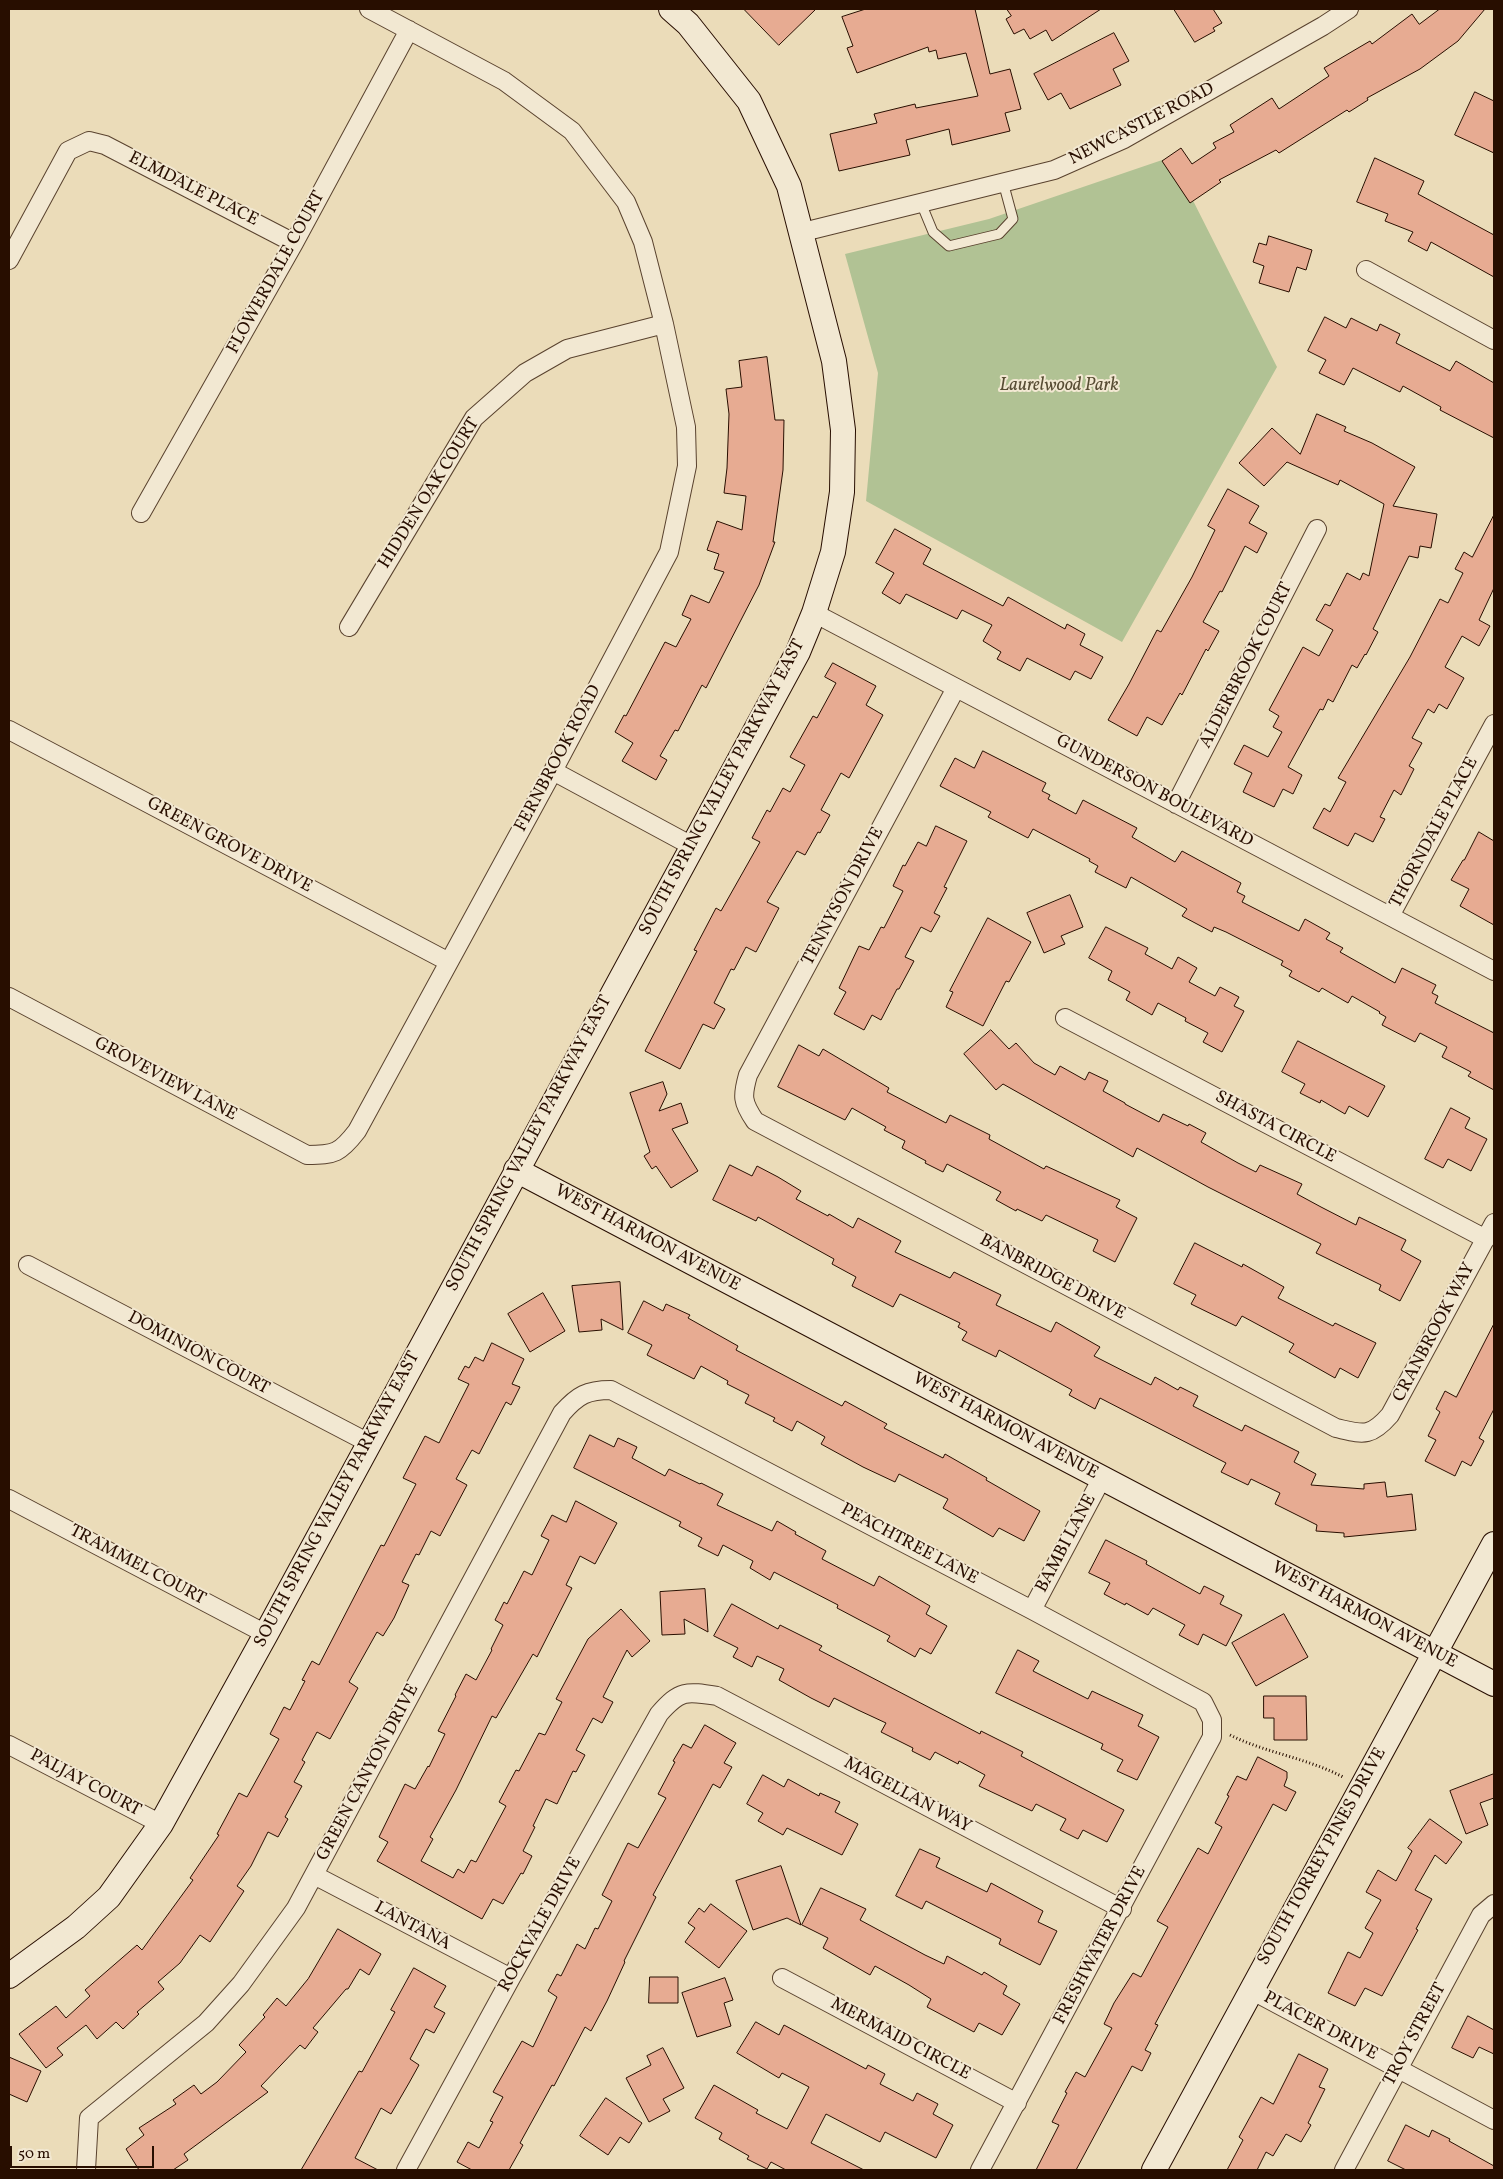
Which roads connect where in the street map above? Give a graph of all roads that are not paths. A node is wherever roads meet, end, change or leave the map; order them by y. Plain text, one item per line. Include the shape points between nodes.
1 (369, 9) edge
2 (671, 9) edge
3 (1349, 9) edge
4 (409, 30) junction
5 (1003, 182) junction
6 (921, 203) junction
7 (803, 232) junction
8 (294, 243) junction
9 (9, 260) edge
10 (1366, 270) dead end
11 (664, 324) junction
12 (1494, 340) edge
13 (141, 513) dead end
14 (1317, 529) dead end
15 (814, 613) junction
16 (349, 627) dead end
17 (956, 688) junction
18 (1494, 724) edge
19 (9, 730) edge
20 (554, 771) junction
21 (1176, 804) junction
22 (692, 846) junction
23 (1390, 916) junction
24 (449, 962) junction
25 (1494, 971) edge
26 (9, 997) edge
27 (1065, 1018) dead end
28 (746, 1108) joint
29 (324, 1155) joint
30 (516, 1170) junction
31 (1494, 1223) edge
32 (1486, 1239) junction
33 (28, 1265) dead end
34 (594, 1390) joint
35 (1366, 1434) joint
36 (369, 1443) junction
37 (1102, 1478) junction
38 (9, 1499) edge
39 (1494, 1544) edge
40 (1032, 1610) junction
41 (266, 1634) junction
42 (1435, 1653) junction
43 (1494, 1684) edge
44 (689, 1692) joint
45 (1212, 1723) joint
46 (9, 1745) edge
47 (160, 1824) junction
48 (314, 1875) junction
49 (1494, 1904) edge
50 (1122, 1909) junction
51 (9, 1976) edge
52 (511, 1978) junction
53 (782, 1978) dead end
54 (1251, 1990) junction
55 (1398, 2069) junction
56 (1017, 2102) junction
57 (1494, 2120) edge
58 (86, 2170) edge
59 (406, 2170) edge
60 (980, 2170) edge
61 (1154, 2170) edge
62 (1344, 2170) edge

1 - 4 street, FERNBROOK ROAD
2 - 7 street, SOUTH SPRING VALLEY PARKWAY EAST via 688,24 749,101 789,186
3 - 5 street, NEWCASTLE ROAD via 1124,139 1054,170
4 - 8 street, FLOWERDALE COURT
4 - 11 street, FERNBROOK ROAD via 504,81 572,131 626,202 643,242
5 - 6 street, NEWCASTLE ROAD
5 - 6 lane via 1013,219 999,234 977,240 949,246 933,232
6 - 7 street, NEWCASTLE ROAD
7 - 15 street, SOUTH SPRING VALLEY PARKWAY EAST via 834,361 843,430 842,492 833,552
8 - 9 street, ELMDALE PLACE via 105,146 89,141 68,151
8 - 13 street, FLOWERDALE COURT
10 - 12 street
11 - 16 street, HIDDEN OAK COURT via 567,350 525,373 474,418
11 - 20 street, FERNBROOK ROAD via 686,427 687,466 669,552
14 - 21 street, ALDERBROOK COURT
15 - 17 street, GUNDERSON BOULEVARD
15 - 22 street, SOUTH SPRING VALLEY PARKWAY EAST via 798,652
17 - 21 street, GUNDERSON BOULEVARD
17 - 28 street, TENNYSON DRIVE via 748,1075 743,1094
18 - 23 street, THORNDALE PLACE
19 - 24 street, GREEN GROVE DRIVE
20 - 22 street
20 - 24 street, FERNBROOK ROAD
21 - 23 street, GUNDERSON BOULEVARD
22 - 30 street, SOUTH SPRING VALLEY PARKWAY EAST
23 - 25 street, GUNDERSON BOULEVARD
24 - 29 street, FERNBROOK ROAD via 357,1131 343,1149
26 - 29 street, GROVEVIEW LANE via 307,1155
27 - 32 street, SHASTA CIRCLE
28 - 35 street, BANBRIDGE DRIVE via 755,1121 1336,1428
30 - 36 street, SOUTH SPRING VALLEY PARKWAY EAST
30 - 37 street, WEST HARMON AVENUE
31 - 32 street, CRANBROOK WAY
32 - 35 street, CRANBROOK WAY via 1390,1416 1380,1427
33 - 36 street, DOMINION COURT
34 - 40 street, PEACHTREE LANE via 611,1390
34 - 48 street, GREEN CANYON DRIVE via 576,1398 562,1413
36 - 41 street, SOUTH SPRING VALLEY PARKWAY EAST
37 - 40 street, BAMBI LANE
37 - 42 street, WEST HARMON AVENUE
38 - 41 street, TRAMMEL COURT
39 - 42 street, SOUTH TORREY PINES DRIVE
40 - 45 street, PEACHTREE LANE via 1203,1702
41 - 47 street, SOUTH SPRING VALLEY PARKWAY EAST
42 - 43 street, WEST HARMON AVENUE
42 - 54 street, SOUTH TORREY PINES DRIVE
44 - 50 street, MAGELLAN WAY via 717,1696
44 - 52 street, ROCKVALE DRIVE via 672,1700 659,1714
45 - 50 street, FRESHWATER DRIVE via 1212,1737
46 - 47 street, PALJAY COURT
47 - 51 street, SOUTH SPRING VALLEY PARKWAY EAST via 109,1897 76,1927
48 - 52 street, LANTANA
48 - 58 street, GREEN CANYON DRIVE via 296,1908 241,1984 206,2023 89,2118
49 - 55 street, TROY STREET via 1481,1915
50 - 56 street, FRESHWATER DRIVE
52 - 59 street, ROCKVALE DRIVE
53 - 56 street, MERMAID CIRCLE
54 - 55 street, PLACER DRIVE
54 - 61 street, SOUTH TORREY PINES DRIVE
55 - 57 street, PLACER DRIVE
55 - 62 street, TROY STREET
56 - 60 street, FRESHWATER DRIVE

